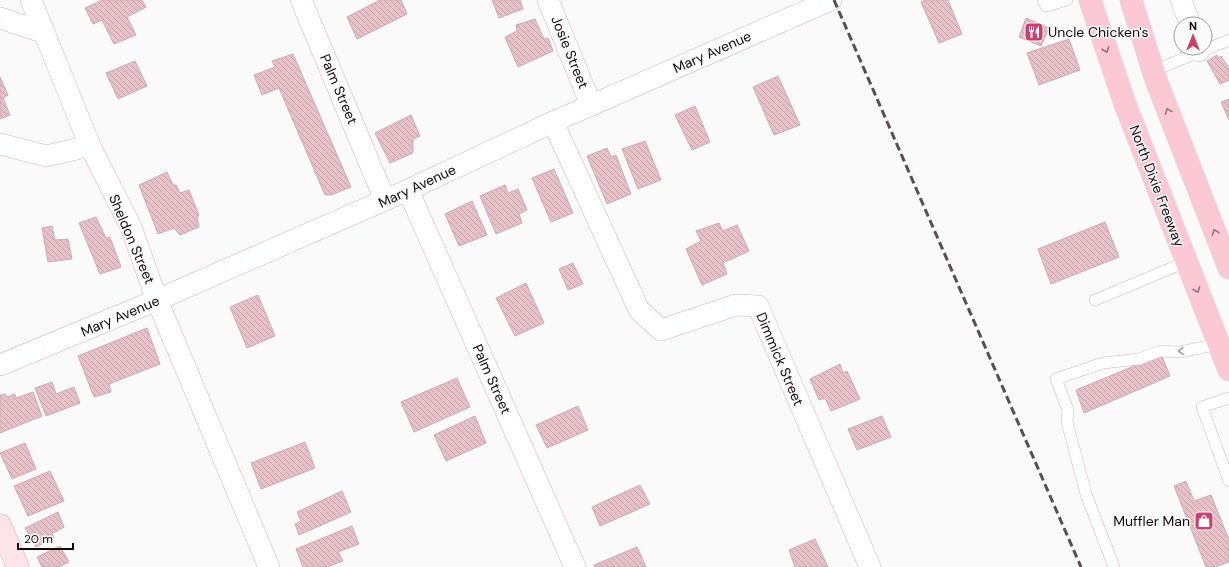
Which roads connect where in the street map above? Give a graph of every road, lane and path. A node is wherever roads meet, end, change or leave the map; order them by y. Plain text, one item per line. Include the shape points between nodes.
1 (31, 0) edge
2 (301, 0) edge
3 (548, 0) edge
4 (831, 0) edge
5 (1043, 0) edge
6 (1067, 0) edge
7 (1090, 0) edge
8 (1131, 0) edge
9 (1181, 0) edge
10 (1187, 16) edge
11 (0, 18) edge
12 (45, 33) junction
13 (1229, 40) edge
14 (1213, 45) edge
15 (1185, 56) edge
16 (1153, 71) junction
17 (591, 105) junction
18 (553, 122) junction
19 (0, 144) edge
20 (90, 146) junction
21 (408, 190) junction
22 (385, 200) junction
23 (1186, 262) junction
24 (1229, 268) edge
25 (157, 300) junction
26 (1095, 300) dead end
27 (1219, 344) junction
28 (0, 365) edge
29 (1229, 370) edge
30 (1229, 398) edge
31 (1225, 459) edge
32 (1229, 481) edge
33 (0, 525) edge
34 (18, 567) edge
35 (269, 567) edge
36 (576, 567) edge
37 (870, 567) edge
38 (1114, 567) edge

1 - 12 street, Sheldon Street
2 - 22 street, Palm Street
3 - 17 street, Josie Street
4 - 17 street, Mary Avenue
5 - 6 lane via 1046,6
7 -> 23 main road, North Dixie Freeway via 1125,104
8 - 16 main road
9 - 10 street
11 - 12 street
12 - 20 street, Sheldon Street
13 - 14 lane
15 - 16 lane
24 -> 16 main road
17 - 18 street, Mary Avenue
18 - 21 street, Mary Avenue
18 - 37 street, Dimmick Street via 639,310 661,330 736,305 758,306
19 - 20 street via 46,156
20 - 25 street, Sheldon Street via 131,227
21 - 22 street, Mary Avenue
21 - 36 street, Palm Street
22 - 25 street, Mary Avenue
23 - 26 lane
23 -> 27 main road, North Dixie Freeway
25 - 28 street, Mary Avenue
25 - 35 street, Sheldon Street
27 - 29 main road, North Dixie Freeway
27 -> 38 lane via 1180,352 1160,351 1139,359 1103,363 1056,379 1068,410 1067,422 1086,494
30 - 31 lane via 1202,407
31 - 32 lane
33 - 34 street

